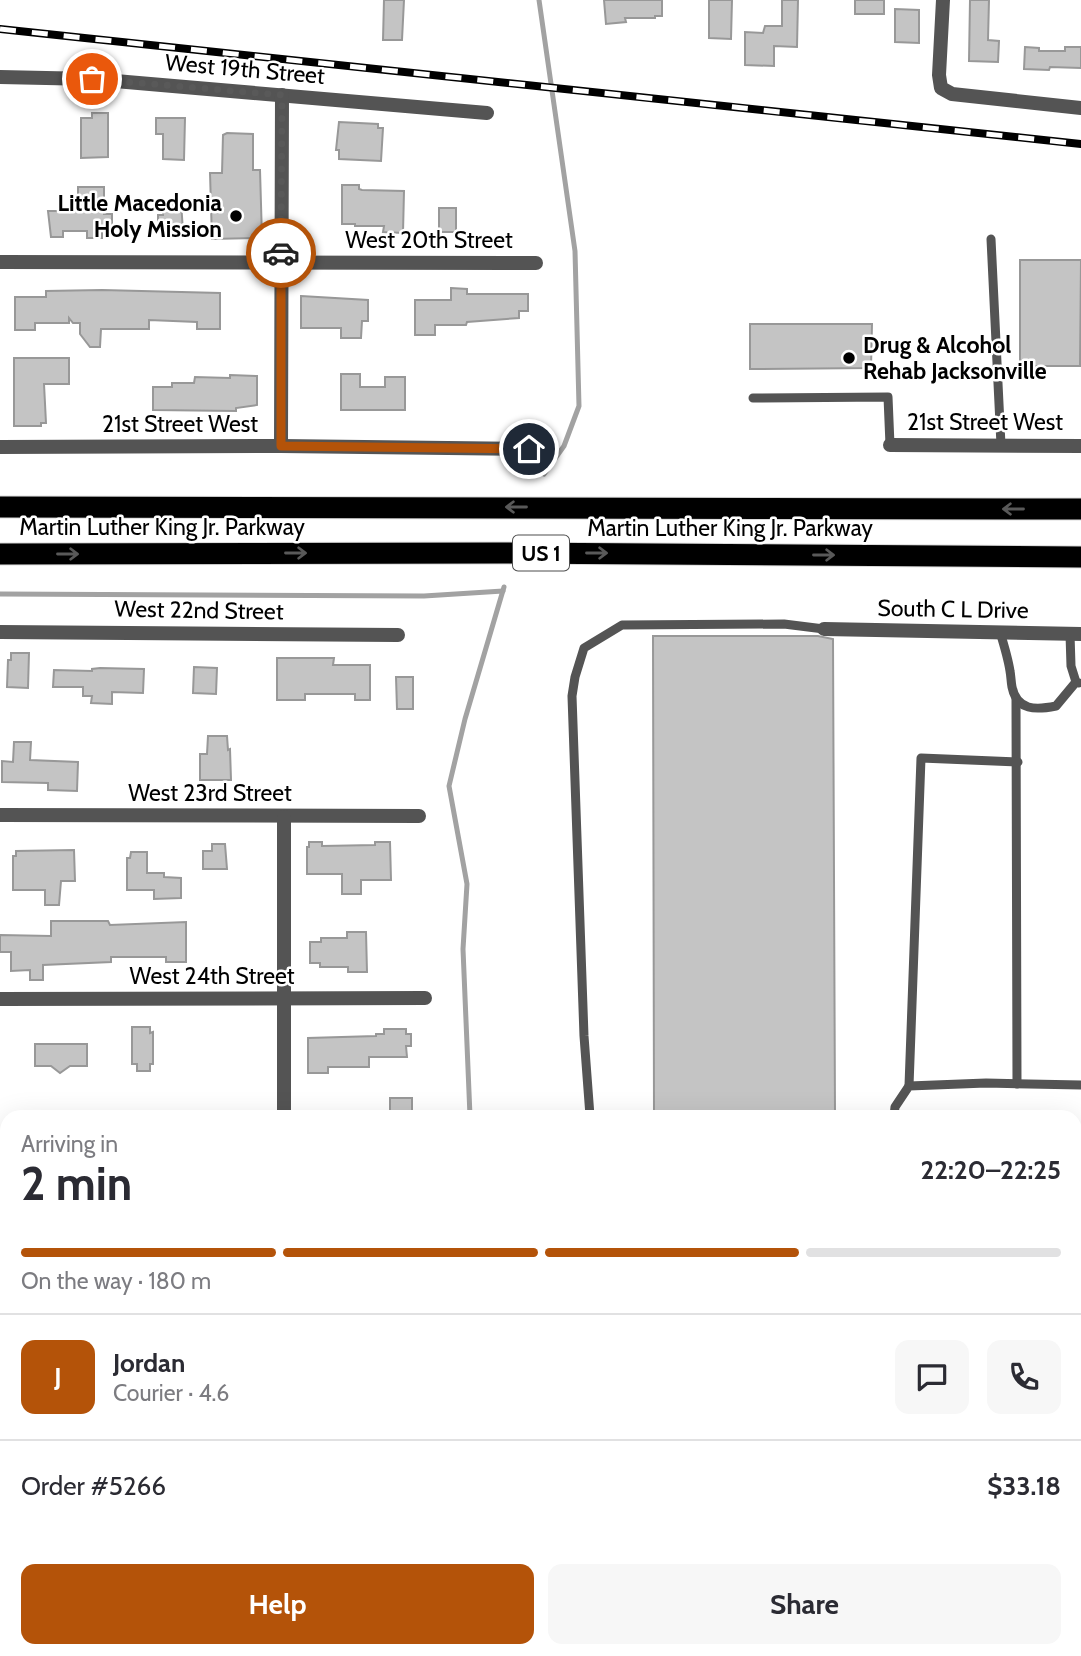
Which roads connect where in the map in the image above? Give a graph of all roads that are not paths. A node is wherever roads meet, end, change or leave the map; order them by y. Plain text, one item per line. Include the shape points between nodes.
1 (943, 0) edge
2 (0, 77) edge
3 (282, 95) junction
4 (1081, 108) edge
5 (487, 113) dead end
6 (991, 239) dead end
7 (0, 262) edge
8 (281, 262) junction
9 (536, 263) dead end
10 (752, 398) dead end
11 (890, 444) joint
12 (1001, 445) junction
13 (281, 446) junction
14 (1081, 446) edge
15 (0, 447) edge
16 (529, 449) dead end
17 (0, 507) edge
18 (1081, 509) edge
19 (0, 554) edge
20 (1081, 557) edge
21 (824, 629) joint
22 (0, 632) edge
23 (1000, 632) junction
24 (1076, 634) edge
25 (398, 635) dead end
26 (1078, 683) edge
27 (1016, 699) junction
28 (1018, 762) junction
29 (0, 815) edge
30 (419, 816) dead end
31 (285, 817) junction
32 (0, 999) edge
33 (283, 999) junction
34 (425, 999) dead end
35 (1017, 1084) junction
36 (909, 1086) junction
37 (1081, 1086) edge
38 (284, 1110) edge
39 (590, 1110) edge
40 (895, 1110) edge

1 - 4 street via 941,88 952,94
2 - 3 street, West 19th Street via 92,79
3 - 5 street, West 19th Street
3 - 8 street
6 - 12 lane
7 - 8 street, West 20th Street
8 - 9 street, West 20th Street
8 - 13 street
10 - 11 lane via 888,397
11 - 12 street, 21st Street West
12 - 14 street, 21st Street West
13 - 15 street, 21st Street West
13 - 16 street, 21st Street West
18 -> 17 highway, Martin Luther King Jr. Parkway / US 1
19 -> 20 highway, Martin Luther King Jr. Parkway / US 1
21 - 23 street, South C L Drive
21 - 39 lane via 784,624 622,625 584,648 572,696
22 - 25 street, West 22nd Street
23 - 24 street, South C L Drive
23 - 27 lane
24 - 26 lane via 1071,666
26 - 27 lane via 1056,706 1024,707
27 - 28 lane
28 - 35 lane
28 - 36 lane via 921,758
29 - 31 street, West 23rd Street
30 - 31 street, West 23rd Street
31 - 33 street
32 - 33 street, West 24th Street
33 - 34 street, West 24th Street
33 - 38 street
35 - 36 lane
35 - 37 lane
36 - 40 lane

